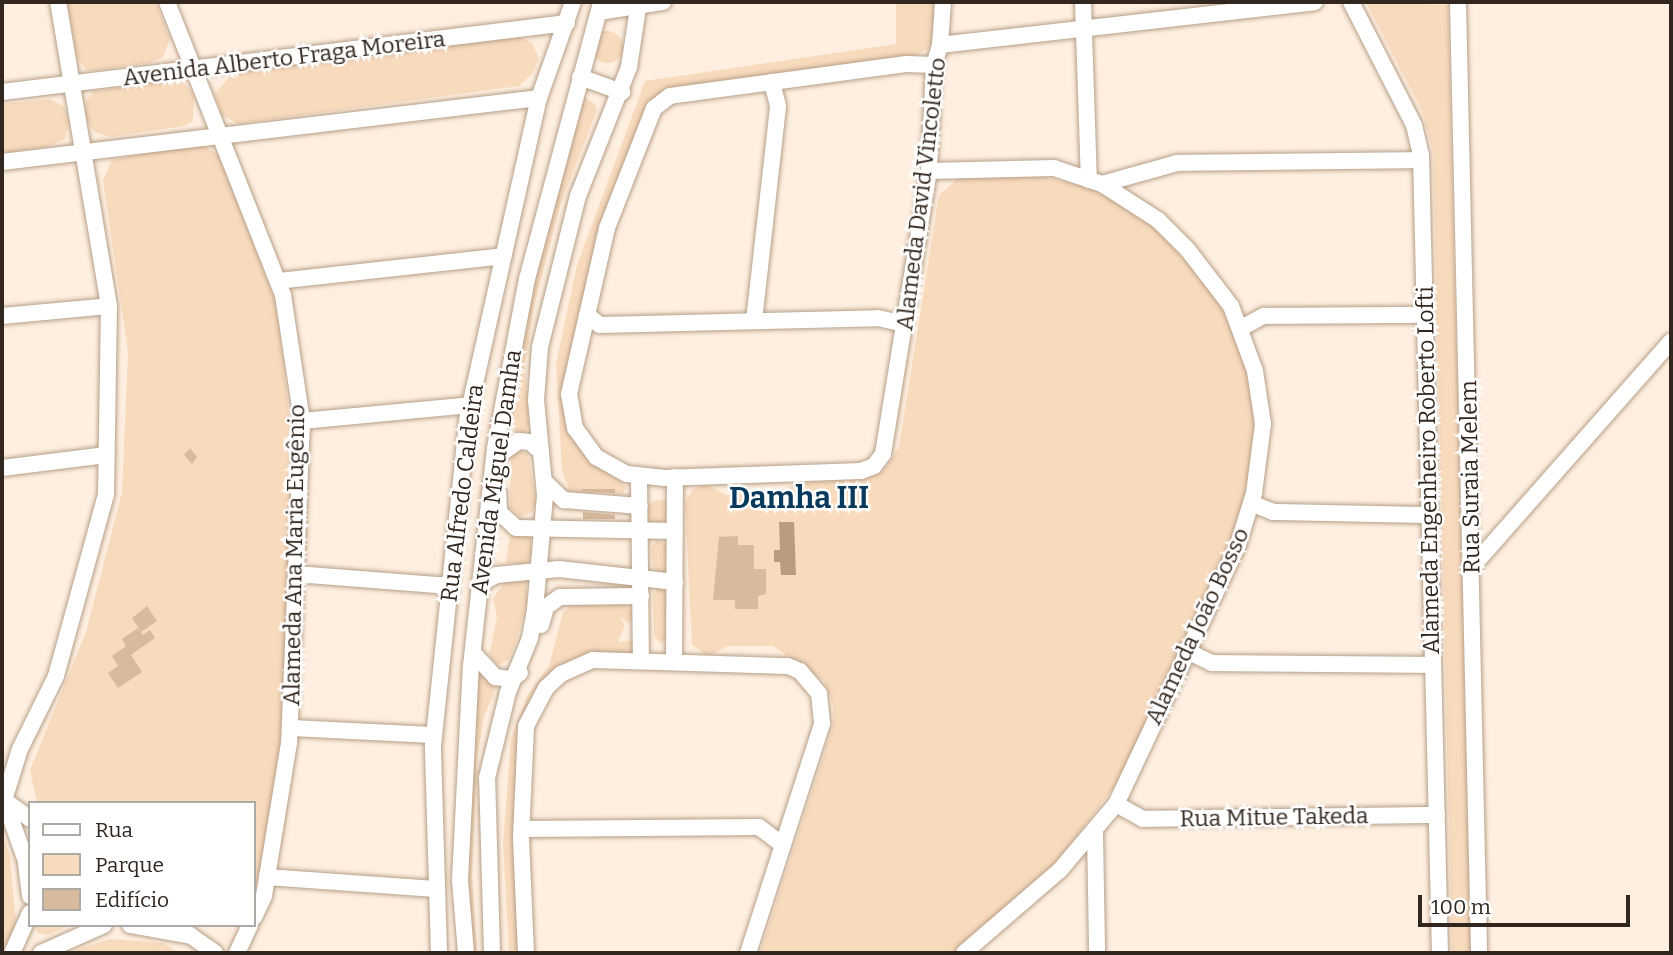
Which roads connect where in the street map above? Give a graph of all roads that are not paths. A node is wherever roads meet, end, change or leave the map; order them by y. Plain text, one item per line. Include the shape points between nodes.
1 (58, 2) edge
2 (167, 2) edge
3 (573, 2) edge
4 (663, 2) edge
5 (943, 2) edge
6 (1083, 2) edge
7 (1315, 2) edge
8 (1351, 2) edge
9 (1458, 2) edge
10 (639, 3) edge
11 (600, 7) edge
12 (567, 23) junction
13 (1084, 26) junction
14 (940, 45) junction
15 (933, 65) junction
16 (193, 69) junction
17 (580, 77) junction
18 (772, 82) junction
19 (72, 84) junction
20 (2, 92) edge
21 (622, 92) junction
22 (539, 98) junction
23 (220, 136) junction
24 (83, 152) junction
25 (1421, 160) junction
26 (2, 162) edge
27 (929, 171) junction
28 (1096, 182) junction
29 (504, 256) junction
30 (278, 281) junction
31 (109, 306) junction
32 (587, 315) junction
33 (1425, 315) junction
34 (2, 316) edge
35 (754, 321) junction
36 (905, 324) junction
37 (1241, 328) junction
38 (1671, 341) edge
39 (470, 405) junction
40 (302, 421) junction
41 (541, 452) junction
42 (106, 455) junction
43 (494, 459) junction
44 (2, 468) edge
45 (633, 475) junction
46 (675, 477) junction
47 (544, 481) junction
48 (1251, 503) junction
49 (640, 506) junction
50 (1429, 515) junction
51 (544, 530) junction
52 (640, 531) junction
53 (675, 531) junction
54 (1472, 567) junction
55 (539, 570) junction
56 (296, 574) junction
57 (675, 582) junction
58 (480, 583) junction
59 (450, 586) junction
60 (640, 589) junction
61 (1185, 650) junction
62 (473, 653) junction
63 (641, 662) junction
64 (674, 662) junction
65 (1433, 665) junction
66 (512, 679) junction
67 (290, 728) junction
68 (435, 735) junction
69 (3, 800) edge
70 (1116, 804) junction
71 (1437, 815) junction
72 (28, 818) edge
73 (522, 829) junction
74 (1095, 833) junction
75 (783, 845) junction
76 (267, 877) junction
77 (28, 878) edge
78 (435, 890) junction
79 (256, 912) edge
80 (28, 917) edge
81 (100, 927) edge
82 (141, 927) edge
83 (179, 927) edge
84 (249, 927) edge
85 (191, 936) junction
86 (12, 953) edge
87 (41, 953) edge
88 (215, 953) edge
89 (237, 953) edge
90 (439, 953) edge
91 (466, 953) edge
92 (492, 953) edge
93 (526, 953) edge
94 (748, 953) edge
95 (964, 953) edge
96 (1097, 953) edge
97 (1440, 953) edge
98 (1479, 953) edge

1 - 19 street
2 - 16 street, Alameda Ana Maria Eugênio
3 - 12 street, Rua Alfredo Caldeira
4 - 10 street
5 - 14 street, Alameda David Vincoletto
6 - 13 street
7 - 13 street
8 - 25 street, Alameda Engenheiro Roberto Lofti via 1414,125
9 - 54 street, Rua Suraia Melem
10 - 11 street
10 - 21 street, Avenida Miguel Damha
11 - 17 street, Avenida Miguel Damha
12 - 16 street, Avenida Alberto Fraga Moreira
12 - 22 street, Rua Alfredo Caldeira
13 - 14 street
13 - 28 street
14 - 15 street, Alameda David Vincoletto
15 - 18 street via 906,64
15 - 27 street, Alameda David Vincoletto
16 - 19 street, Avenida Alberto Fraga Moreira
16 - 23 street, Alameda Ana Maria Eugênio
17 - 21 street
17 - 43 street, Avenida Miguel Damha via 527,279
18 - 32 street via 661,100 650,116 607,228
18 - 35 street via 778,106
19 - 20 street, Avenida Alberto Fraga Moreira
19 - 24 street
21 - 41 street, Avenida Miguel Damha via 578,196 540,347 536,389
22 - 23 street
22 - 29 street, Rua Alfredo Caldeira
23 - 24 street
23 - 30 street, Alameda Ana Maria Eugênio
24 - 26 street
24 - 31 street
25 - 28 street via 1177,163
25 - 33 street, Alameda Engenheiro Roberto Lofti
27 - 28 street, Alameda João Bosso via 1054,167
27 - 36 street, Alameda David Vincoletto
28 - 37 street, Alameda João Bosso via 1158,220 1188,250 1231,306
29 - 30 street
29 - 39 street, Rua Alfredo Caldeira
30 - 40 street, Alameda Ana Maria Eugênio
31 - 34 street
31 - 42 street
32 - 35 street via 600,325
32 - 45 street via 569,394 575,428 596,457
33 - 37 street via 1264,316
33 - 50 street, Alameda Engenheiro Roberto Lofti
35 - 36 street via 878,318
36 - 46 street, Alameda David Vincoletto via 888,439 874,466 848,472
37 - 48 street, Alameda João Bosso via 1255,371 1263,425
38 - 54 street
39 - 40 street
39 - 59 street, Rua Alfredo Caldeira
40 - 56 street, Alameda Ana Maria Eugênio
41 - 43 street via 530,442 518,441
41 - 47 street, Avenida Miguel Damha
42 - 44 street
42 - 69 street via 106,495 56,676 20,750
43 - 51 street via 502,517 516,528
43 - 58 street, Avenida Miguel Damha
45 - 46 street
45 - 49 street
46 - 53 street
47 - 49 street via 564,500
47 - 51 street, Avenida Miguel Damha
48 - 50 street via 1273,512
48 - 61 street, Alameda João Bosso via 1237,545
49 - 52 street
50 - 65 street, Alameda Engenheiro Roberto Lofti
51 - 52 street
51 - 55 street, Avenida Miguel Damha
52 - 53 street
52 - 60 street
53 - 57 street
54 - 98 street, Rua Suraia Melem
55 - 58 street via 496,575
55 - 60 street via 572,569
55 - 66 street, Avenida Miguel Damha via 530,638
56 - 59 street
56 - 67 street, Alameda Ana Maria Eugênio
57 - 60 street
57 - 64 street
58 - 62 street, Avenida Miguel Damha
59 - 68 street, Rua Alfredo Caldeira
60 - 63 street
60 - 66 street via 552,602 531,662
61 - 65 street via 1212,663
61 - 70 street, Alameda João Bosso
62 - 66 street via 489,674
62 - 91 street, Avenida Miguel Damha via 460,880
63 - 64 street
63 - 73 street via 593,660 561,674 546,688 526,726
64 - 75 street via 788,666 813,682 822,724
65 - 71 street, Alameda Engenheiro Roberto Lofti
66 - 92 street, Avenida Miguel Damha via 487,778
67 - 68 street
67 - 76 street, Alameda Ana Maria Eugênio
68 - 78 street, Rua Alfredo Caldeira
69 - 72 street
69 - 77 street
70 - 71 street, Rua Mitue Takeda via 1143,819
70 - 74 street, Alameda João Bosso
71 - 97 street, Alameda Engenheiro Roberto Lofti
73 - 75 street via 759,827
73 - 93 street
74 - 95 street, Alameda João Bosso
74 - 96 street
75 - 94 street
76 - 78 street
76 - 79 street, Alameda Ana Maria Eugênio
78 - 90 street, Rua Alfredo Caldeira
80 - 86 street
81 - 87 street
82 - 85 street
83 - 85 street
84 - 89 street
85 - 88 street

